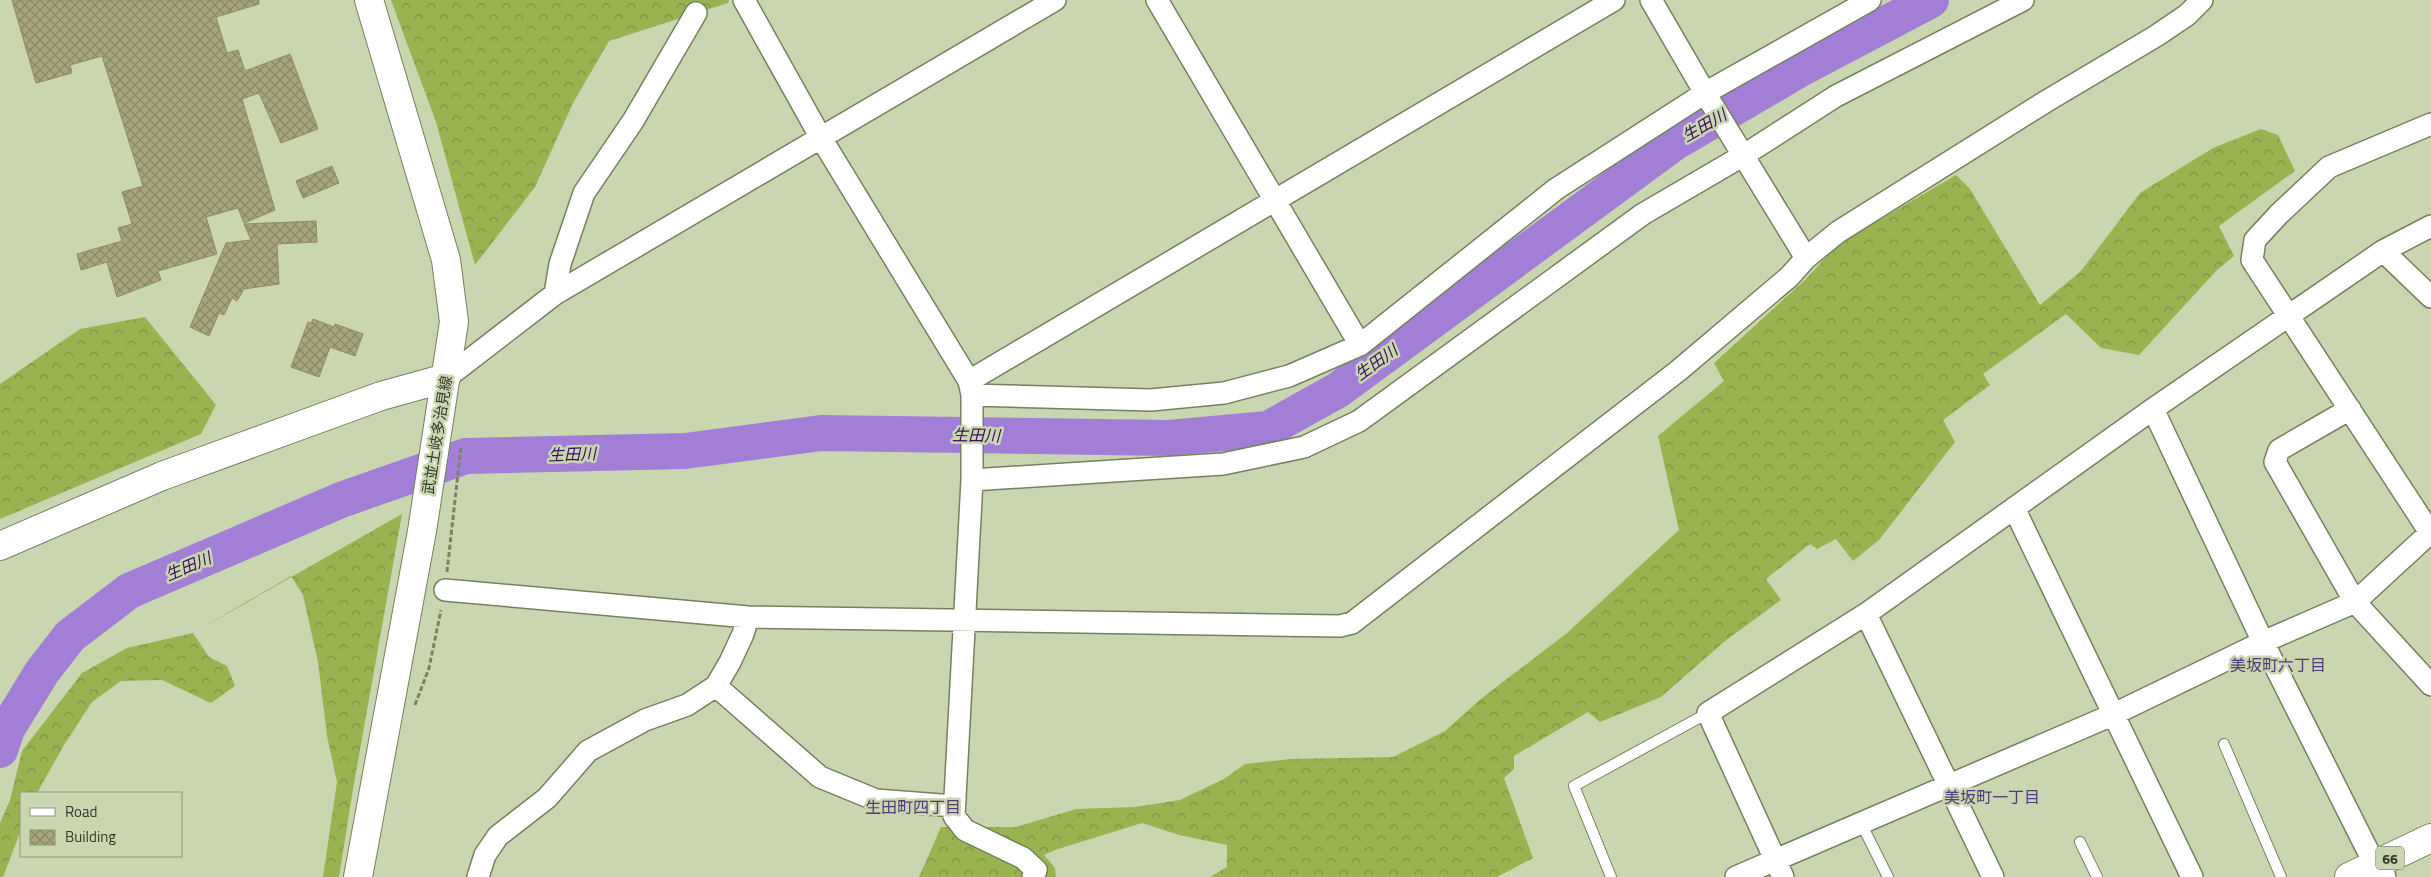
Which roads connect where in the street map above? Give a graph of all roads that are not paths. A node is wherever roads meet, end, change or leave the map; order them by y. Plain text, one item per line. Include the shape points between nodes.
1 (369, 0) edge
2 (744, 0) edge
3 (1055, 0) edge
4 (1157, 0) edge
5 (1614, 0) edge
6 (1651, 0) edge
7 (1870, 0) edge
8 (2023, 0) edge
9 (2202, 0) edge
10 (696, 12) dead end
11 (1705, 93) junction
12 (2431, 124) edge
13 (821, 138) junction
14 (1744, 155) junction
15 (1276, 199) junction
16 (2431, 226) edge
17 (2383, 250) junction
18 (1806, 258) junction
19 (555, 294) junction
20 (2431, 297) edge
21 (2290, 316) junction
22 (1360, 346) junction
23 (446, 378) junction
24 (971, 388) junction
25 (2154, 408) junction
26 (2350, 409) junction
27 (972, 480) junction
28 (2014, 508) junction
29 (2431, 533) edge
30 (0, 546) edge
31 (445, 590) road end
32 (2355, 602) junction
33 (1866, 614) junction
34 (748, 617) junction
35 (966, 619) junction
36 (2263, 642) junction
37 (716, 686) junction
38 (2431, 686) edge
39 (1708, 713) junction
40 (2112, 715) junction
41 (2224, 744) dead end
42 (1947, 784) junction
43 (954, 806) junction
44 (1861, 823) junction
45 (2431, 838) edge
46 (2080, 842) dead end
47 (1779, 868) edge
48 (2380, 871) edge
49 (358, 877) edge
50 (478, 877) edge
51 (1033, 877) edge
52 (1612, 877) edge
53 (1736, 877) edge
54 (1888, 877) edge
55 (1993, 877) edge
56 (2097, 877) edge
57 (2192, 877) edge
58 (2281, 877) edge
59 (2348, 877) edge

1 - 23 main road, 武並土岐多治見線 via 446,260 454,322
2 - 13 street
3 - 13 street
4 - 15 street
5 - 15 street
6 - 11 street
7 - 11 street
8 - 14 street via 1836,96
9 - 18 street via 2187,15 2156,36 1838,232
10 - 19 street via 633,121 584,193 560,264
11 - 14 street
11 - 22 street via 1556,189
12 - 21 street via 2329,167 2255,240 2252,260
13 - 19 street
13 - 24 street
14 - 18 street
14 - 27 street via 1643,214 1359,421 1304,447 1223,464
15 - 22 street
15 - 24 street
16 - 17 street
17 - 20 street
17 - 21 street
18 - 35 street via 1789,277 1678,371 1352,623 1340,626
19 - 23 street
21 - 25 street
21 - 26 street
22 - 24 street via 1289,376 1224,393 1151,400
23 - 30 main road via 381,396 162,476
23 - 49 main road, 武並土岐多治見線 via 422,531
24 - 27 street
25 - 28 street
25 - 36 street
26 - 29 street
26 - 32 street via 2279,450 2275,462
27 - 35 street
28 - 33 street
28 - 40 street
29 - 32 street
31 - 34 street
32 - 36 street
32 - 38 street
33 - 39 street
33 - 42 street
34 - 35 street
34 - 37 street via 743,634
35 - 43 street
36 - 40 street
36 - 48 street
37 - 43 street via 820,776 876,800
37 - 50 street via 687,705 645,720 588,751 547,798 498,836 485,855
39 - 47 street
39 - 52 lane via 1574,786
40 - 42 street
40 - 57 street
41 - 58 lane
42 - 44 street
42 - 55 street
43 - 51 street via 954,816 965,830 1024,858 1036,870
44 - 47 street
44 - 54 lane
45 - 48 main road, 66
46 - 56 lane
47 - 53 street
48 - 59 main road, 66

